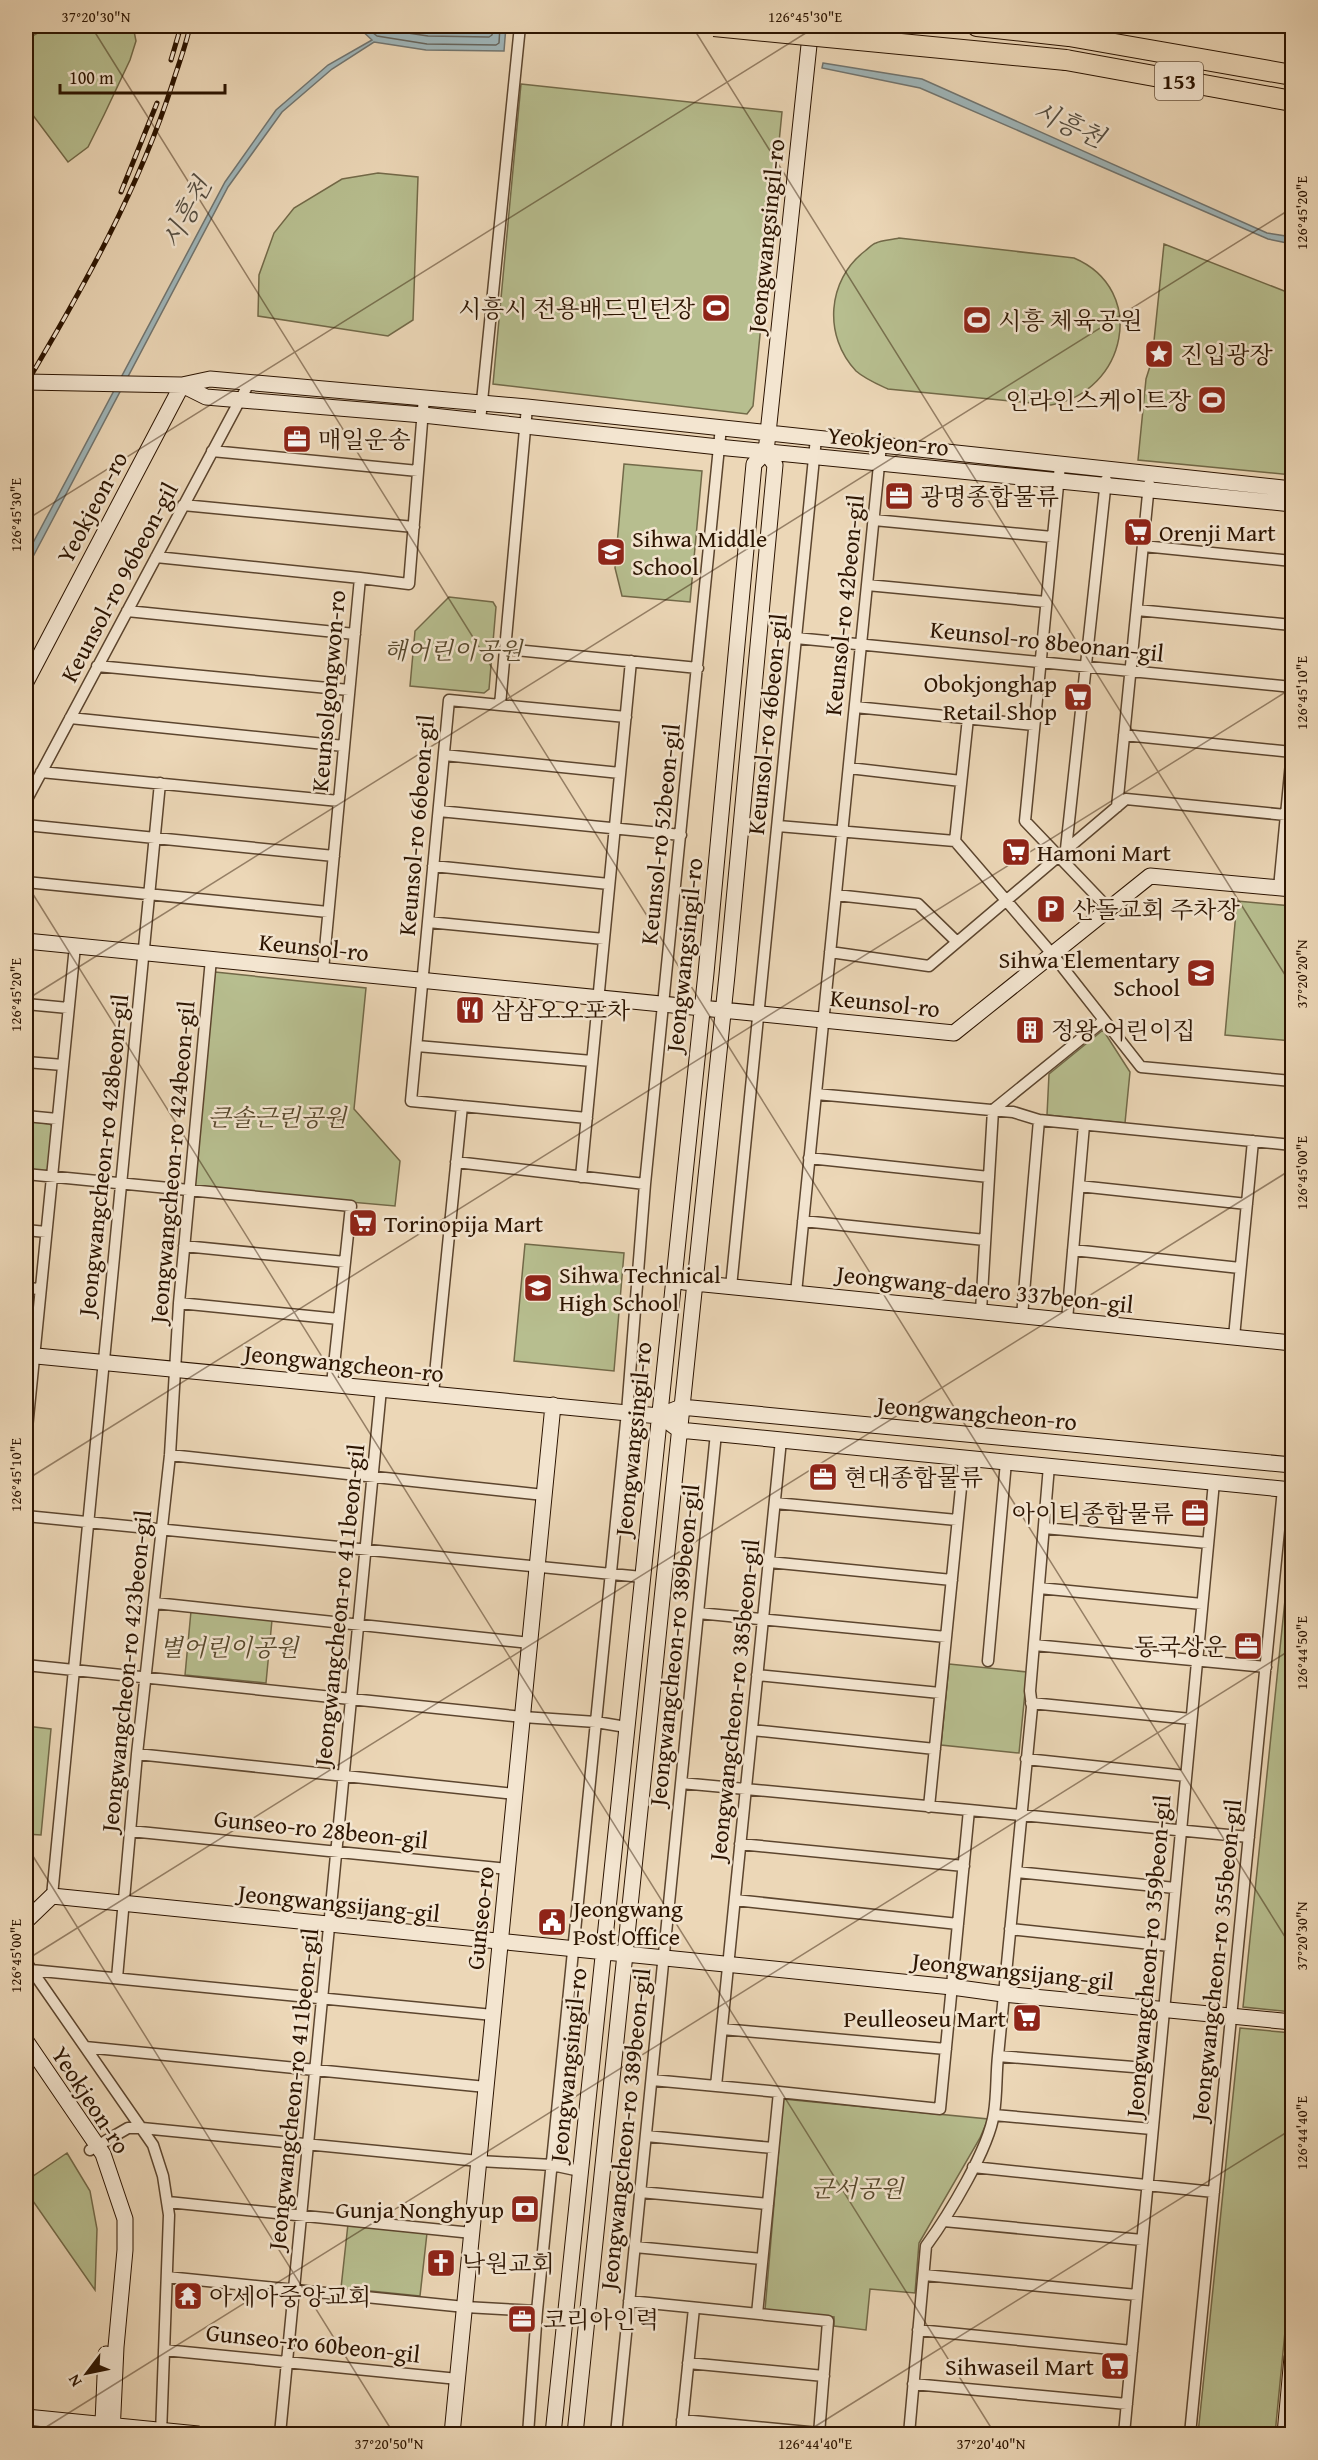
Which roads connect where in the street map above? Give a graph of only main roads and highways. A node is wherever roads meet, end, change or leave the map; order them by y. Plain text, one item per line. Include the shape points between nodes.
1 (714, 26) edge
2 (977, 26) edge
3 (1293, 75) edge
4 (1293, 101) edge

1 - 4 highway, 153, bridge via 1066,60
2 - 3 highway, 153 via 1069,36

